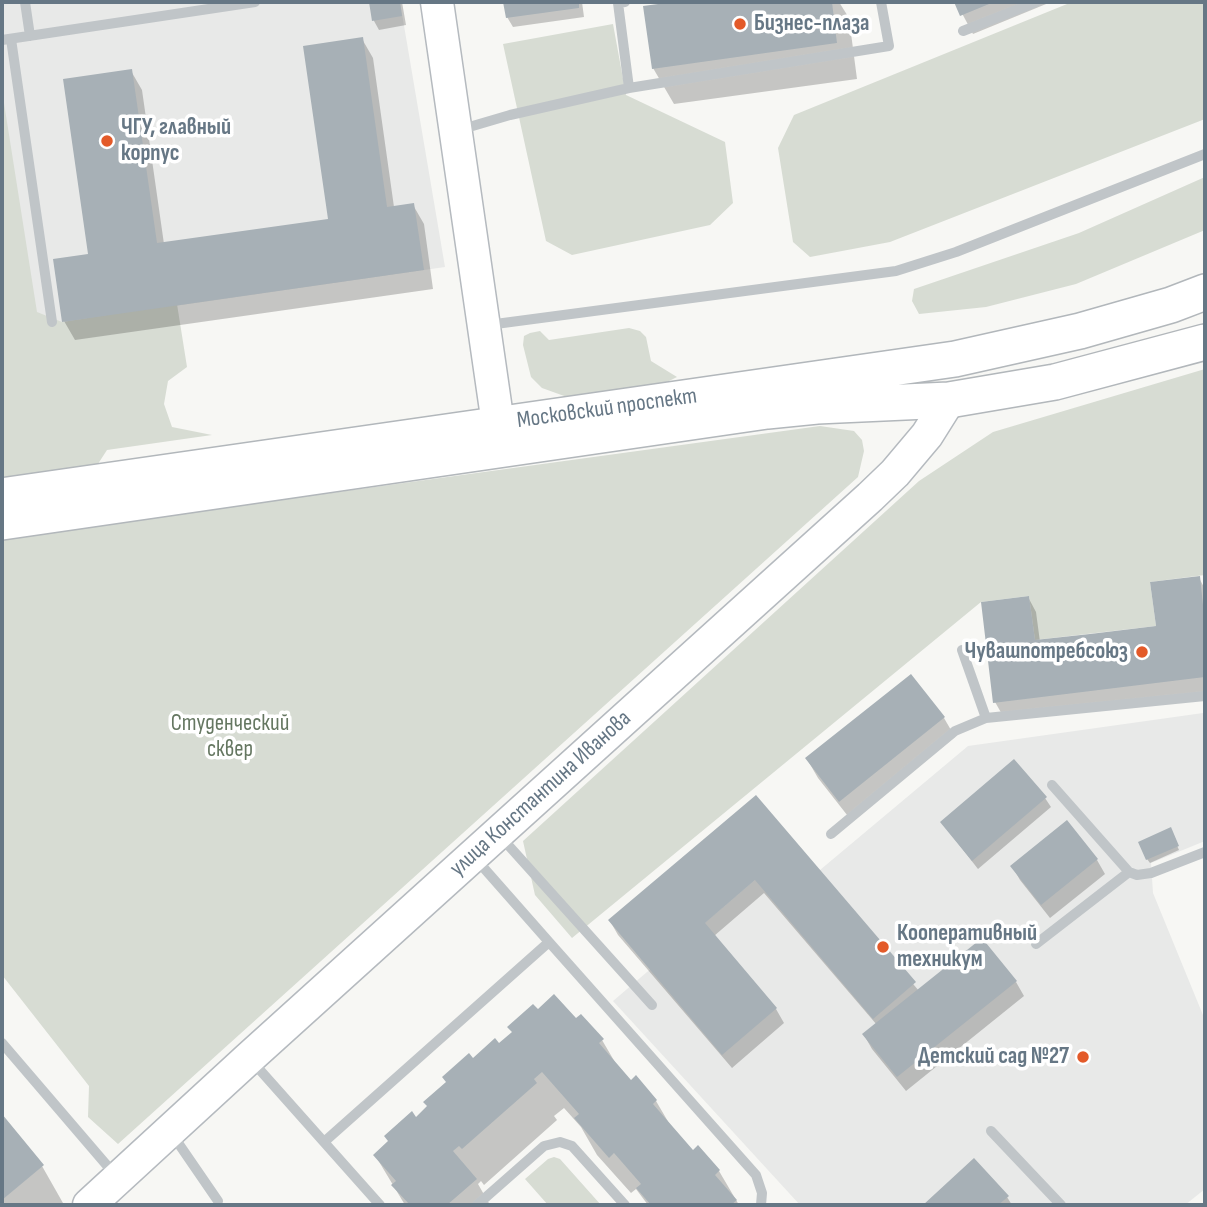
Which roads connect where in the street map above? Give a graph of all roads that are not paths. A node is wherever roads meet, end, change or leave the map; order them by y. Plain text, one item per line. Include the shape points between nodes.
1 (25, 2) edge
2 (255, 2) edge
3 (437, 2) edge
4 (625, 2) edge
5 (881, 2) edge
6 (1037, 2) edge
7 (200, 6) edge
8 (964, 31) dead end
9 (30, 36) junction
10 (6, 39) edge
11 (629, 88) junction
12 (455, 131) junction
13 (1205, 154) edge
14 (1205, 292) edge
15 (52, 323) dead end
16 (485, 326) junction
17 (1205, 342) edge
18 (955, 359) junction
19 (949, 400) junction
20 (498, 424) junction
21 (2, 496) edge
22 (2, 522) edge
23 (962, 650) dead end
24 (1205, 696) edge
25 (986, 718) junction
26 (1052, 785) dead end
27 (498, 834) junction
28 (831, 834) dead end
29 (1205, 852) edge
30 (473, 856) junction
31 (1129, 872) junction
32 (549, 942) junction
33 (1036, 944) dead end
34 (652, 1006) dead end
35 (2, 1042) edge
36 (249, 1058) junction
37 (992, 1131) dead end
38 (170, 1132) junction
39 (324, 1142) junction
40 (118, 1179) junction
41 (218, 1201) dead end
42 (89, 1205) edge
43 (380, 1205) edge
44 (477, 1205) edge
45 (625, 1205) edge
46 (761, 1205) edge
47 (1061, 1205) edge

1 - 9 lane
2 - 7 lane
3 - 12 street
4 - 11 lane via 618,3
5 - 11 lane via 889,46
6 - 8 lane
7 - 9 lane
9 - 10 lane
10 - 15 lane
11 - 12 lane
12 - 16 street
13 - 16 lane via 956,253 896,271
14 - 18 main road, Московский проспект via 1080,331
16 - 20 street
17 - 19 main road, Московский проспект via 1055,382
18 - 19 main road, улица Константина Иванова
18 - 20 main road, Московский проспект
19 - 22 main road, Московский проспект via 767,411
19 - 27 street, улица Константина Иванова via 927,435 887,481
20 - 21 main road, Московский проспект
23 - 25 lane
24 - 25 lane
25 - 28 lane via 955,731
26 - 31 lane
27 - 30 street, улица Константина Иванова
27 - 34 lane
29 - 31 lane via 1151,873
30 - 32 lane
30 - 36 street, улица Константина Иванова
31 - 33 lane
32 - 39 lane
32 - 46 lane via 756,1175
35 - 40 lane
36 - 38 street, улица Константина Иванова
36 - 39 lane
37 - 47 lane
38 - 40 street, улица Константина Иванова
38 - 41 lane
39 - 43 lane
40 - 42 street, улица Константина Иванова
44 - 45 lane via 544,1146 560,1142 572,1146

